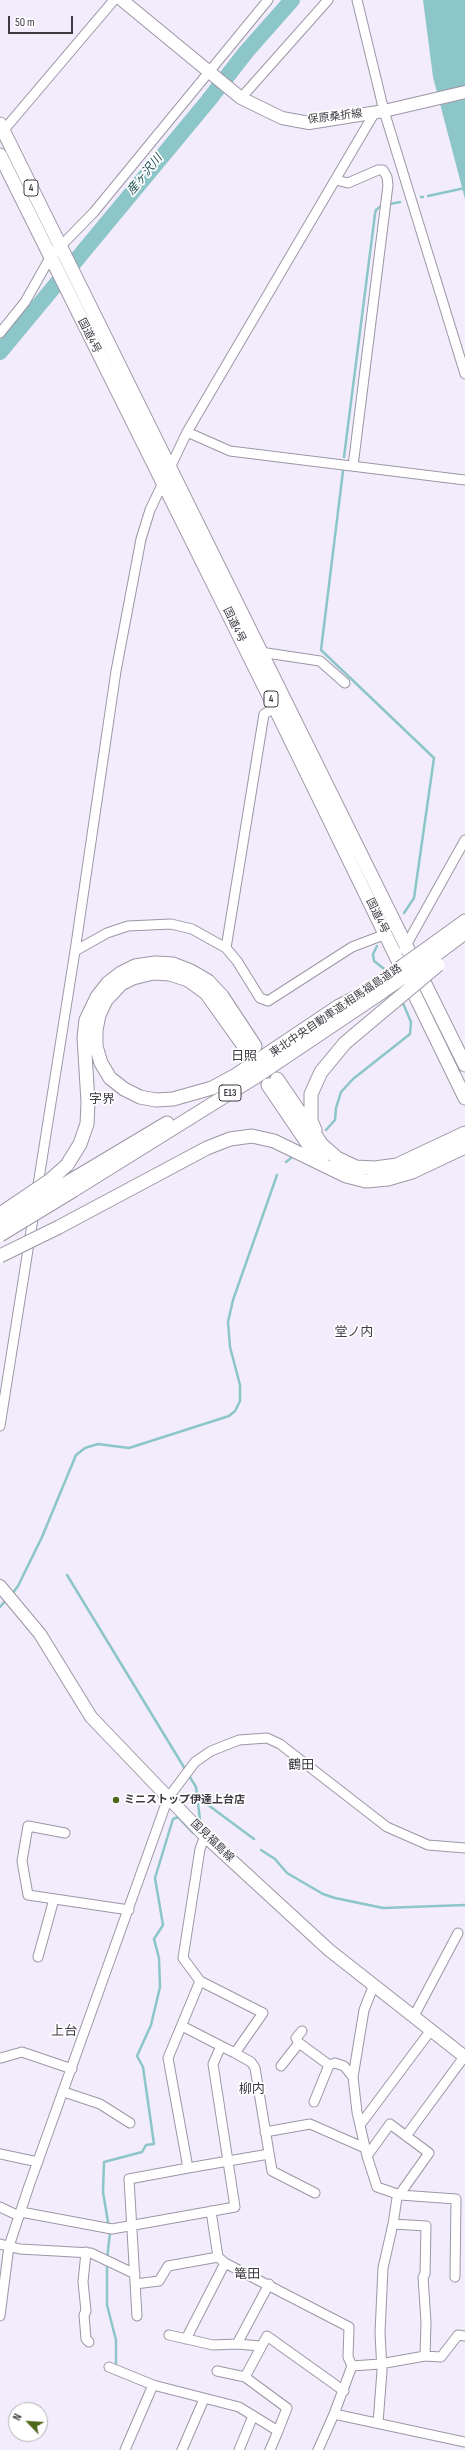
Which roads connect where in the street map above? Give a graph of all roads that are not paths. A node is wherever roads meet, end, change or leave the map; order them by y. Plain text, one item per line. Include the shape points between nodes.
1 (114, 0) edge
2 (122, 0) edge
3 (268, 0) edge
4 (328, 0) edge
5 (357, 0) edge
6 (210, 72) junction
7 (465, 92) edge
8 (241, 98) junction
9 (383, 111) junction
10 (2, 128) edge
11 (0, 154) edge
12 (336, 180) junction
13 (56, 253) junction
14 (0, 333) edge
15 (465, 374) edge
16 (187, 432) junction
17 (353, 466) junction
18 (169, 467) junction
19 (162, 480) junction
20 (465, 480) edge
21 (260, 652) junction
22 (345, 684) dead end
23 (276, 708) junction
24 (465, 840) edge
25 (465, 921) edge
26 (465, 933) edge
27 (386, 934) junction
28 (465, 942) edge
29 (226, 948) junction
30 (75, 951) junction
31 (401, 951) junction
32 (434, 956) junction
33 (380, 988) junction
34 (363, 994) junction
35 (465, 1065) edge
36 (465, 1098) edge
37 (465, 1133) edge
38 (322, 1145) junction
39 (465, 1147) edge
40 (329, 1167) junction
41 (72, 1186) junction
42 (0, 1214) edge
43 (0, 1223) edge
44 (0, 1235) edge
45 (0, 1256) edge
46 (0, 1426) edge
47 (6, 1593) edge
48 (168, 1798) junction
49 (65, 1833) dead end
50 (205, 1836) junction
51 (465, 1848) edge
52 (54, 1899) junction
53 (129, 1910) junction
54 (458, 1933) dead end
55 (38, 1957) dead end
56 (200, 1981) junction
57 (373, 1987) junction
58 (414, 2016) junction
59 (182, 2026) junction
60 (430, 2030) junction
61 (302, 2031) dead end
62 (299, 2044) junction
63 (221, 2046) junction
64 (235, 2053) junction
65 (465, 2057) edge
66 (1, 2058) dead end
67 (329, 2065) junction
68 (281, 2066) dead end
69 (72, 2069) junction
70 (353, 2077) junction
71 (64, 2092) junction
72 (314, 2102) dead end
73 (130, 2123) dead end
74 (360, 2125) junction
75 (265, 2132) junction
76 (406, 2136) junction
77 (366, 2152) junction
78 (0, 2154) edge
79 (269, 2154) junction
80 (229, 2161) junction
81 (38, 2162) junction
82 (188, 2168) junction
83 (315, 2194) dead end
84 (400, 2195) junction
85 (0, 2207) edge
86 (211, 2211) junction
87 (20, 2214) junction
88 (393, 2224) junction
89 (133, 2225) junction
90 (5, 2245) edge
91 (86, 2252) junction
92 (222, 2260) junction
93 (135, 2274) junction
94 (455, 2277) dead end
95 (135, 2284) junction
96 (269, 2284) junction
97 (0, 2316) edge
98 (137, 2316) dead end
99 (169, 2335) dead end
100 (465, 2336) edge
101 (186, 2339) junction
102 (89, 2342) dead end
103 (237, 2344) junction
104 (261, 2346) junction
105 (425, 2356) junction
106 (380, 2364) junction
107 (352, 2366) junction
108 (109, 2367) dead end
109 (217, 2370) dead end
110 (245, 2377) junction
111 (153, 2385) junction
112 (344, 2391) junction
113 (204, 2399) junction
114 (334, 2414) junction
115 (253, 2416) junction
116 (378, 2423) junction
117 (278, 2431) junction
118 (465, 2442) edge
119 (125, 2450) edge
120 (182, 2450) edge
121 (239, 2450) edge
122 (270, 2450) edge
123 (318, 2450) edge

1 - 10 street
2 - 6 main road, 保原桑折線
3 - 6 street
4 - 8 street
5 - 9 street
6 - 8 main road, 保原桑折線
6 - 13 street via 94,212
7 - 9 main road, 保原桑折線
8 - 9 main road, 保原桑折線 via 282,118 309,123
9 - 12 street
9 - 15 street
10 - 13 highway, 国道4号 / 4
11 - 13 highway, 国道4号 / 4
12 - 16 street
12 - 17 street via 348,183 378,170 383,170 388,177
13 - 14 street via 25,302
13 - 18 highway, 国道4号 / 4 via 79,285
13 - 19 highway, 国道4号 / 4 via 69,297
16 - 17 street via 230,451
16 - 18 street
17 - 20 street
18 - 19 street
18 - 21 highway, 国道4号 / 4
19 - 23 highway, 国道4号 / 4
19 - 30 street via 141,539 118,664
21 - 22 street via 320,661
21 - 31 highway, 国道4号 / 4
23 - 27 highway, 国道4号 / 4
23 - 29 street via 264,714
24 - 31 street
25 - 32 highway, 東北中央自動車道;相馬福島道路 / E13
26 - 32 highway, 東北中央自動車道;相馬福島道路 / E13
27 - 29 street via 352,947 268,1001 260,998
27 - 31 highway, 国道4号 / 4
28 - 32 highway
29 - 30 street via 192,929 171,924 151,924 128,926 107,933
30 - 46 street
31 - 35 highway, 国道4号 / 4
31 - 36 highway, 国道4号 / 4
32 - 33 highway, 東北中央自動車道;相馬福島道路 / E13, bridge
32 - 38 highway, bridge via 395,1001 345,1043 315,1082 311,1094 311,1121
33 - 34 highway, 東北中央自動車道;相馬福島道路 / E13
33 - 41 highway, 東北中央自動車道;相馬福島道路 / E13 via 254,1078
34 - 41 highway, 東北中央自動車道;相馬福島道路 / E13
34 - 42 highway, bridge via 339,1006 236,1075 212,1088 173,1099 156,1100 140,1097 110,1078 96,1046 99,1015 106,1000 121,984 153,973 170,974 188,980 206,993 252,1049 222,996 208,981 191,971 173,964 155,963 135,966 121,973 96,997 86,1020 84,1037 87,1124 80,1144 67,1165 49,1181
37 - 38 highway via 409,1160 375,1168 346,1164
38 - 40 highway via 272,1082 308,1144
39 - 40 highway via 412,1172 388,1179 356,1179
40 - 45 highway, bridge via 274,1141 252,1136 230,1139 207,1148
41 - 43 highway, 東北中央自動車道;相馬福島道路 / E13, bridge
41 - 44 highway, 東北中央自動車道;相馬福島道路 / E13, bridge
47 - 48 main road, 国見福島線 via 40,1634 91,1717
48 - 50 main road, 国見福島線
48 - 51 street via 195,1762 211,1751 239,1740 268,1738 280,1744 387,1827 428,1844
48 - 53 street
49 - 52 street via 28,1826 22,1860 28,1895
50 - 56 street via 200,1849 183,1951 183,1958
50 - 57 main road, 国見福島線 via 290,1916
52 - 53 street
52 - 55 street
53 - 69 street
54 - 58 street
56 - 59 street
56 - 64 street via 262,2013
57 - 58 main road, 国見福島線
57 - 70 street via 364,2010
58 - 60 main road, 国見福島線
59 - 63 street
59 - 82 street via 168,2058
60 - 65 main road, 国見福島線
60 - 74 street
61 - 62 street via 296,2038
62 - 67 street
62 - 68 street
63 - 64 street
63 - 80 street via 213,2064
64 - 75 street via 251,2062 255,2068
65 - 76 street
66 - 69 street via 22,2052
67 - 70 street via 336,2063 344,2066
67 - 72 street
69 - 71 street
70 - 74 street
71 - 73 street via 100,2104
71 - 81 street
74 - 77 street
75 - 77 street via 310,2124
75 - 79 street
76 - 77 street via 390,2124
76 - 84 street via 429,2153
77 - 84 street via 377,2187
78 - 81 street
79 - 80 street
79 - 83 street via 272,2171
80 - 82 street
80 - 86 street via 236,2207
81 - 87 street
82 - 89 street via 129,2179
84 - 88 street via 397,2198
84 - 94 street via 456,2199
85 - 87 street
86 - 89 street
86 - 92 street
87 - 89 street via 112,2229
87 - 90 street
88 - 105 street via 426,2226 423,2277
88 - 106 street via 383,2268
89 - 93 street
90 - 91 street via 20,2249
90 - 97 street
91 - 93 street
91 - 102 street via 83,2282 86,2311 84,2315 86,2339
92 - 95 street via 168,2266 159,2281
92 - 96 street
92 - 101 street
93 - 95 street
95 - 98 street
96 - 103 street
96 - 107 street via 349,2326 348,2357
99 - 101 street
100 - 105 street via 458,2335 441,2357
101 - 103 street via 213,2345
103 - 104 street
104 - 110 street
104 - 112 street via 267,2336
105 - 106 street
106 - 107 street
106 - 116 street via 382,2371
107 - 112 street
108 - 111 street
109 - 110 street
110 - 117 street via 287,2408
111 - 113 street
111 - 119 street
112 - 114 street
113 - 115 street via 239,2407
113 - 120 street
114 - 116 street
114 - 123 street
115 - 117 street
115 - 121 street
116 - 118 street
117 - 122 street

